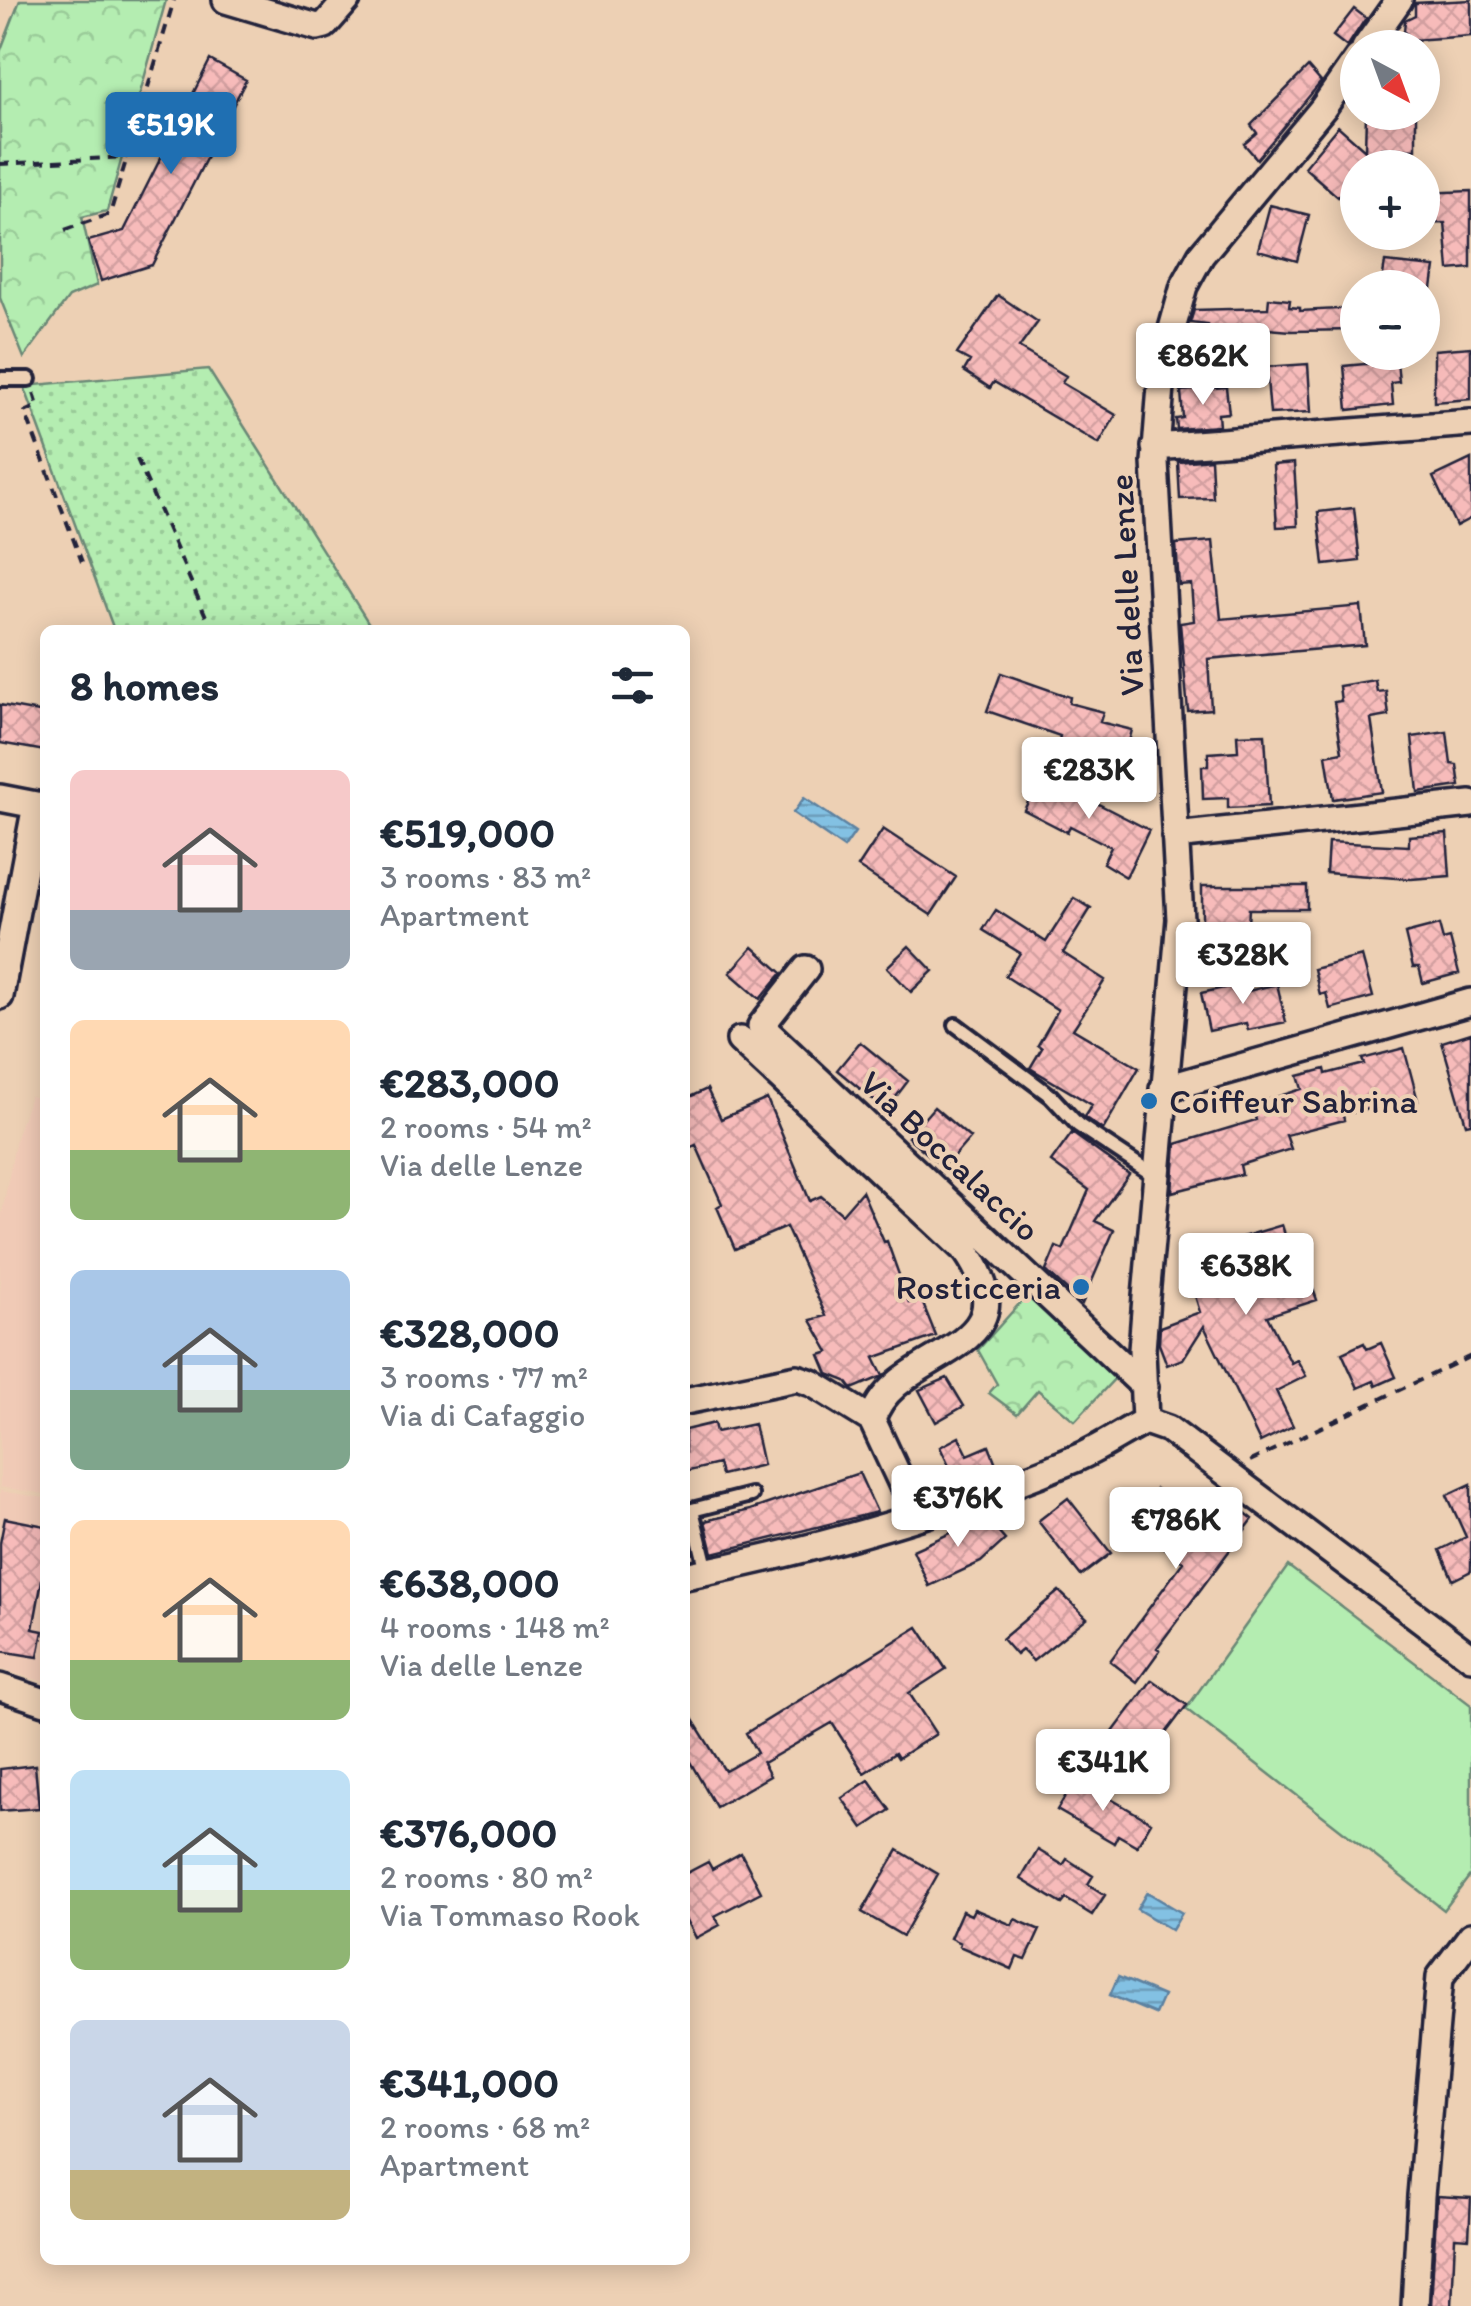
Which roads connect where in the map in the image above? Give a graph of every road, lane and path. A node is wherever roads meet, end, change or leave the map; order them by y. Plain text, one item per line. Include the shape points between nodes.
1 (174, 0) edge
2 (226, 0) edge
3 (346, 0) edge
4 (1399, 0) edge
5 (1378, 30) edge
6 (1340, 84) edge
7 (127, 157) junction
8 (0, 164) edge
9 (65, 230) dead end
10 (0, 378) edge
11 (29, 379) dead end
12 (38, 406) dead end
13 (1471, 423) edge
14 (1155, 447) junction
15 (137, 458) dead end
16 (82, 562) dead end
17 (210, 625) edge
18 (0, 798) edge
19 (1471, 804) edge
20 (1175, 836) junction
21 (806, 969) dead end
22 (0, 996) edge
23 (1471, 1002) edge
24 (956, 1025) dead end
25 (740, 1040) dead end
26 (1164, 1090) junction
27 (1155, 1176) junction
28 (1471, 1356) edge
29 (1144, 1386) junction
30 (690, 1400) edge
31 (872, 1420) junction
32 (1145, 1421) junction
33 (1226, 1472) junction
34 (751, 1495) dead end
35 (917, 1516) junction
36 (696, 1573) edge
37 (1471, 1657) edge
38 (0, 1687) edge
39 (40, 1700) edge
40 (1471, 1936) edge
41 (1415, 2306) edge

1 - 7 path
2 - 3 street via 317,27
4 - 5 street
6 - 14 street, Via delle Lenze via 1192,270 1168,339
7 - 8 path
7 - 9 path via 110,214
10 - 11 lane
12 - 16 path via 25,412
13 - 14 street
14 - 20 street, Via delle Lenze
15 - 17 path
18 - 22 street via 36,805
19 - 20 street
20 - 26 street, Via delle Lenze via 1180,919
21 - 29 street, Via Boccalaccio via 761,1026
23 - 26 street
24 - 27 lane via 1051,1096 1078,1125
25 - 31 street via 966,1250 982,1284 979,1328 895,1386
26 - 27 street, Via delle Lenze
27 - 29 street, Via delle Lenze
28 - 33 path
29 - 32 street, Via delle Lenze
30 - 31 street via 797,1378
31 - 35 street
32 - 33 street via 1158,1423
32 - 35 street via 1078,1457
33 - 37 street
34 - 36 lane via 692,1510
35 - 36 street
38 - 39 street
40 - 41 street via 1440,1976

